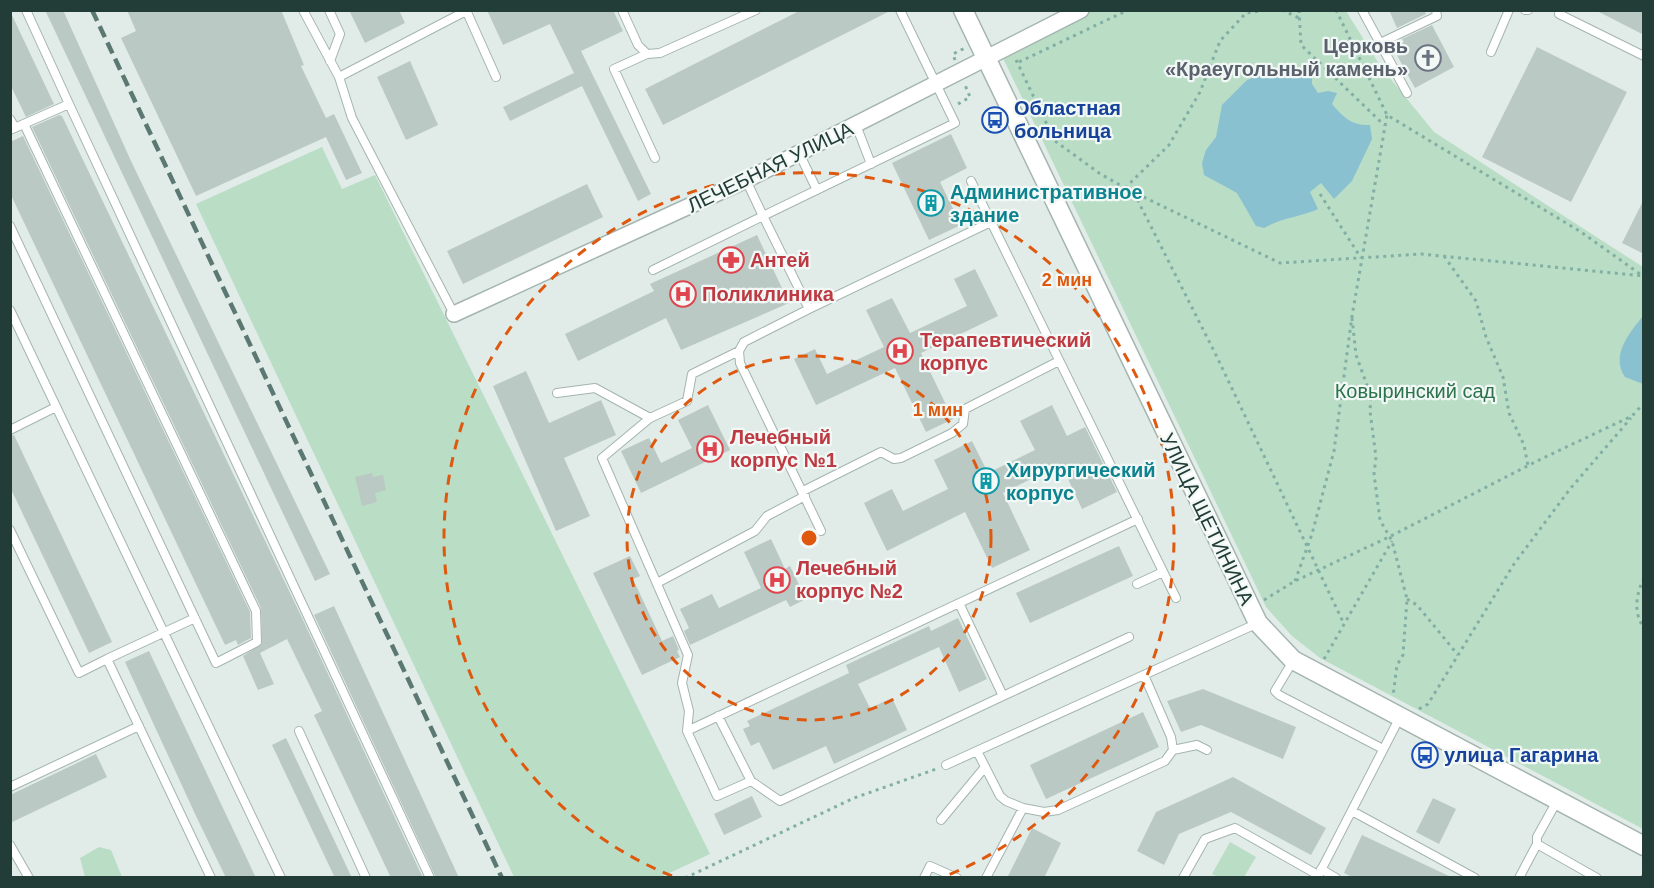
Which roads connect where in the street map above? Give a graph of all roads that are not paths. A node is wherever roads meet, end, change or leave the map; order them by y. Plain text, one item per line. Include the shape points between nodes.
1 (26, 10) edge
2 (303, 10) edge
3 (329, 10) edge
4 (622, 10) edge
5 (756, 10) edge
6 (900, 10) edge
7 (963, 10) edge
8 (1081, 10) edge
9 (1362, 10) edge
10 (1436, 10) edge
11 (1509, 10) edge
12 (1560, 10) edge
13 (466, 11) edge
14 (1378, 44) junction
15 (1491, 52) dead end
16 (647, 54) junction
17 (1644, 56) edge
18 (987, 59) junction
19 (330, 61) junction
20 (339, 77) junction
21 (496, 77) dead end
22 (937, 83) junction
23 (1407, 93) dead end
24 (69, 104) junction
25 (10, 119) edge
26 (24, 124) junction
27 (856, 125) junction
28 (13, 129) edge
29 (799, 153) junction
30 (655, 158) dead end
31 (871, 164) junction
32 (746, 180) junction
33 (971, 181) dead end
34 (818, 190) junction
35 (763, 216) junction
36 (991, 222) junction
37 (10, 226) edge
38 (653, 270) dead end
39 (809, 309) junction
40 (10, 310) edge
41 (454, 314) joint
42 (739, 351) junction
43 (1059, 361) junction
44 (557, 393) dead end
45 (56, 407) junction
46 (650, 418) junction
47 (10, 430) edge
48 (804, 494) junction
49 (1138, 519) junction
50 (10, 530) edge
51 (821, 531) dead end
52 (1163, 572) junction
53 (657, 583) junction
54 (1137, 584) dead end
55 (1176, 598) dead end
56 (959, 603) junction
57 (1254, 616) junction
58 (195, 618) junction
59 (163, 633) junction
60 (1128, 637) dead end
61 (107, 659) junction
62 (1293, 660) junction
63 (1143, 675) junction
64 (1003, 696) junction
65 (1395, 714) junction
66 (718, 716) junction
67 (139, 726) junction
68 (687, 730) junction
69 (299, 732) dead end
70 (1383, 749) junction
71 (1173, 750) junction
72 (1207, 750) dead end
73 (977, 751) junction
74 (946, 765) road end
75 (985, 767) junction
76 (751, 781) junction
77 (10, 787) edge
78 (1558, 800) junction
79 (1023, 808) junction
80 (1352, 811) junction
81 (941, 820) dead end
82 (1537, 844) junction
83 (10, 845) edge
84 (1644, 846) edge
85 (1319, 874) edge
86 (29, 878) edge
87 (211, 878) edge
88 (281, 878) edge
89 (366, 878) edge
90 (430, 878) edge
91 (924, 878) edge
92 (957, 878) edge
93 (986, 878) edge
94 (1183, 878) edge
95 (1336, 878) edge
96 (1475, 878) edge
97 (1519, 878) edge
98 (1597, 878) edge

1 - 24 lane
2 - 19 lane
3 - 19 lane via 340,34
4 - 16 lane via 638,45
5 - 16 lane via 660,53
6 - 22 lane
7 - 18 street, УЛИЦА ЩЕТИНИНА
8 - 18 street, ЛЕЧЕБНАЯ УЛИЦА
9 - 14 lane
10 - 14 lane via 1437,16
11 - 15 lane
12 - 17 lane via 1559,14
13 - 20 lane
13 - 21 lane
14 - 23 lane
16 - 30 lane via 614,69
18 - 22 street, ЛЕЧЕБНАЯ УЛИЦА
18 - 57 street, УЛИЦА ЩЕТИНИНА
19 - 20 lane
20 - 41 lane via 352,118
22 - 27 street, ЛЕЧЕБНАЯ УЛИЦА
22 - 31 lane via 955,123
24 - 26 lane
24 - 90 lane
25 - 28 lane
26 - 28 lane
26 - 58 lane via 256,610 257,642 216,663
27 - 29 street, ЛЕЧЕБНАЯ УЛИЦА
27 - 31 lane
29 - 32 street, ЛЕЧЕБНАЯ УЛИЦА
29 - 34 lane
31 - 34 lane
32 - 35 lane
32 - 41 street, ЛЕЧЕБНАЯ УЛИЦА
33 - 36 lane
34 - 35 lane
35 - 38 lane
35 - 39 lane
36 - 39 lane
36 - 43 lane
37 - 58 lane
39 - 42 lane via 744,342
40 - 45 lane
42 - 46 lane via 692,374 687,401
42 - 48 lane via 740,363
43 - 48 lane via 965,409 963,424 952,434 901,458 881,452
43 - 49 lane
44 - 46 lane via 594,388
45 - 47 lane
45 - 59 lane
46 - 53 lane via 602,458
48 - 51 lane
48 - 53 lane via 767,516 755,531
49 - 52 lane
49 - 56 lane
50 - 61 lane via 79,673
52 - 54 lane
52 - 55 lane
53 - 68 lane via 688,655 681,683 689,711
56 - 64 lane
56 - 66 lane
57 - 62 street, УЛИЦА ЩЕТИНИНА
57 - 63 lane
58 - 59 lane
59 - 61 lane
59 - 88 lane
60 - 64 lane
61 - 67 lane
62 - 65 street, УЛИЦА ЩЕТИНИНА
62 - 70 lane via 1276,686 1279,696
63 - 71 lane
63 - 73 lane
64 - 76 lane via 780,801
65 - 70 lane
65 - 78 street, УЛИЦА ЩЕТИНИНА
66 - 68 lane
66 - 76 lane
67 - 77 lane
67 - 87 lane
68 - 76 lane via 717,796
69 - 89 lane
70 - 80 lane
71 - 72 lane via 1197,745
71 - 79 lane via 1165,761 1058,810
73 - 74 lane
73 - 75 lane
75 - 79 lane via 1000,796
75 - 81 lane
78 - 82 lane via 1537,837
78 - 84 street, УЛИЦА ЩЕТИНИНА
79 - 93 lane
80 - 85 lane
80 - 96 lane
82 - 97 lane
82 - 98 lane
83 - 86 lane
85 - 94 lane via 1235,828 1205,838
85 - 95 lane
91 - 92 lane via 930,866

